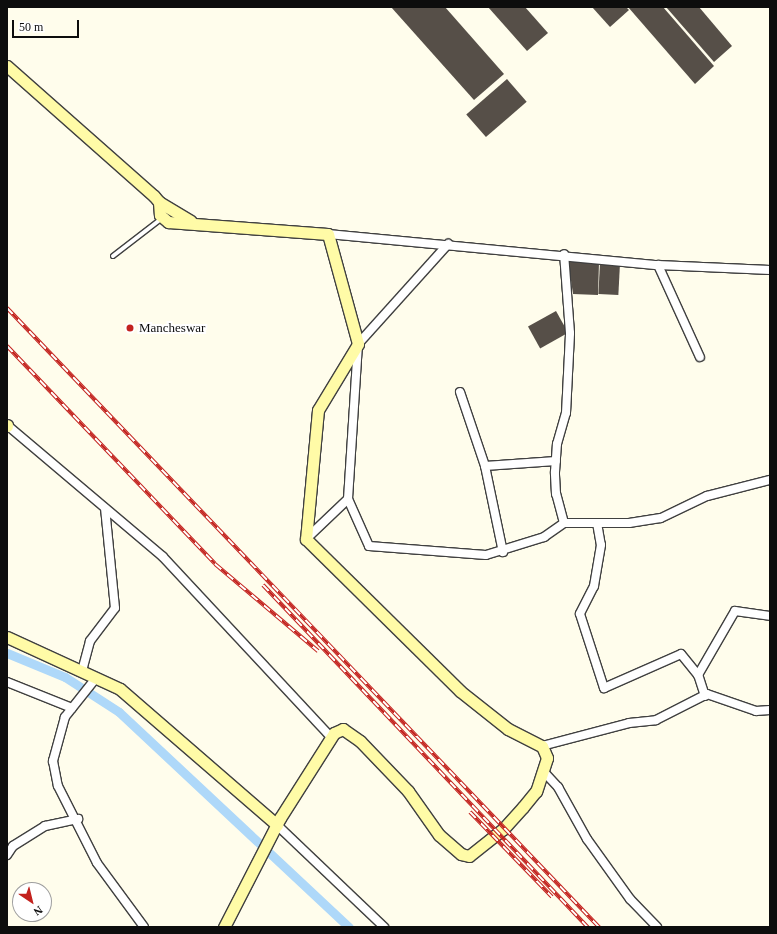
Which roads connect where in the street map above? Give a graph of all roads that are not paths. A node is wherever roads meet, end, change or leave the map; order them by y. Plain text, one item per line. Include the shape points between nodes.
1 (7, 66) edge
2 (159, 202) junction
3 (163, 217) junction
4 (193, 222) junction
5 (328, 234) junction
6 (448, 244) junction
7 (564, 254) junction
8 (113, 256) dead end
9 (658, 264) junction
10 (770, 270) edge
11 (358, 344) junction
12 (700, 357) dead end
13 (460, 392) dead end
14 (7, 426) edge
15 (556, 461) junction
16 (485, 466) junction
17 (770, 480) edge
18 (348, 499) junction
19 (105, 508) junction
20 (564, 523) junction
21 (597, 524) junction
22 (306, 539) junction
23 (502, 552) junction
24 (770, 616) edge
25 (7, 637) edge
26 (82, 671) junction
27 (698, 675) junction
28 (96, 678) junction
29 (7, 682) edge
30 (705, 696) junction
31 (73, 707) junction
32 (770, 710) edge
33 (330, 736) junction
34 (542, 746) junction
35 (544, 772) junction
36 (78, 819) junction
37 (277, 825) junction
38 (7, 856) edge
39 (144, 927) edge
40 (224, 927) edge
41 (384, 927) edge
42 (657, 927) edge

1 - 2 street
2 - 3 street
2 - 4 street
3 - 4 street via 168,222
3 - 8 lane
4 - 5 street
5 - 6 street
5 - 11 street
6 - 7 street
6 - 11 street
7 - 9 street
7 - 15 street via 570,333 566,414
9 - 10 street
9 - 12 street
11 - 18 street
11 - 22 street via 318,410
13 - 16 street
14 - 19 street
15 - 16 street
15 - 20 street via 556,494
16 - 23 street
17 - 21 street via 707,496 661,518
18 - 22 street
18 - 23 street via 369,546 486,555
19 - 26 street via 115,608 90,641
19 - 33 street via 163,557
20 - 21 street
20 - 23 street via 544,537
21 - 27 street via 600,545 594,586 580,614 604,688 681,654
22 - 34 street via 460,691 508,729
24 - 27 street via 735,611
25 - 26 street
26 - 28 street
27 - 30 street
28 - 31 street
28 - 37 street via 120,689
29 - 31 street
30 - 32 street via 756,711
30 - 34 street via 656,720 629,723
31 - 36 street via 65,717 53,761 58,786
33 - 35 street via 343,729 360,741 397,778 439,835 461,854 474,853 503,829 536,791
33 - 37 street
34 - 35 street via 547,758
35 - 42 street via 558,787 588,839 630,899
36 - 38 street via 46,826 13,846
36 - 39 street via 97,863
37 - 40 street via 254,864
37 - 41 street

